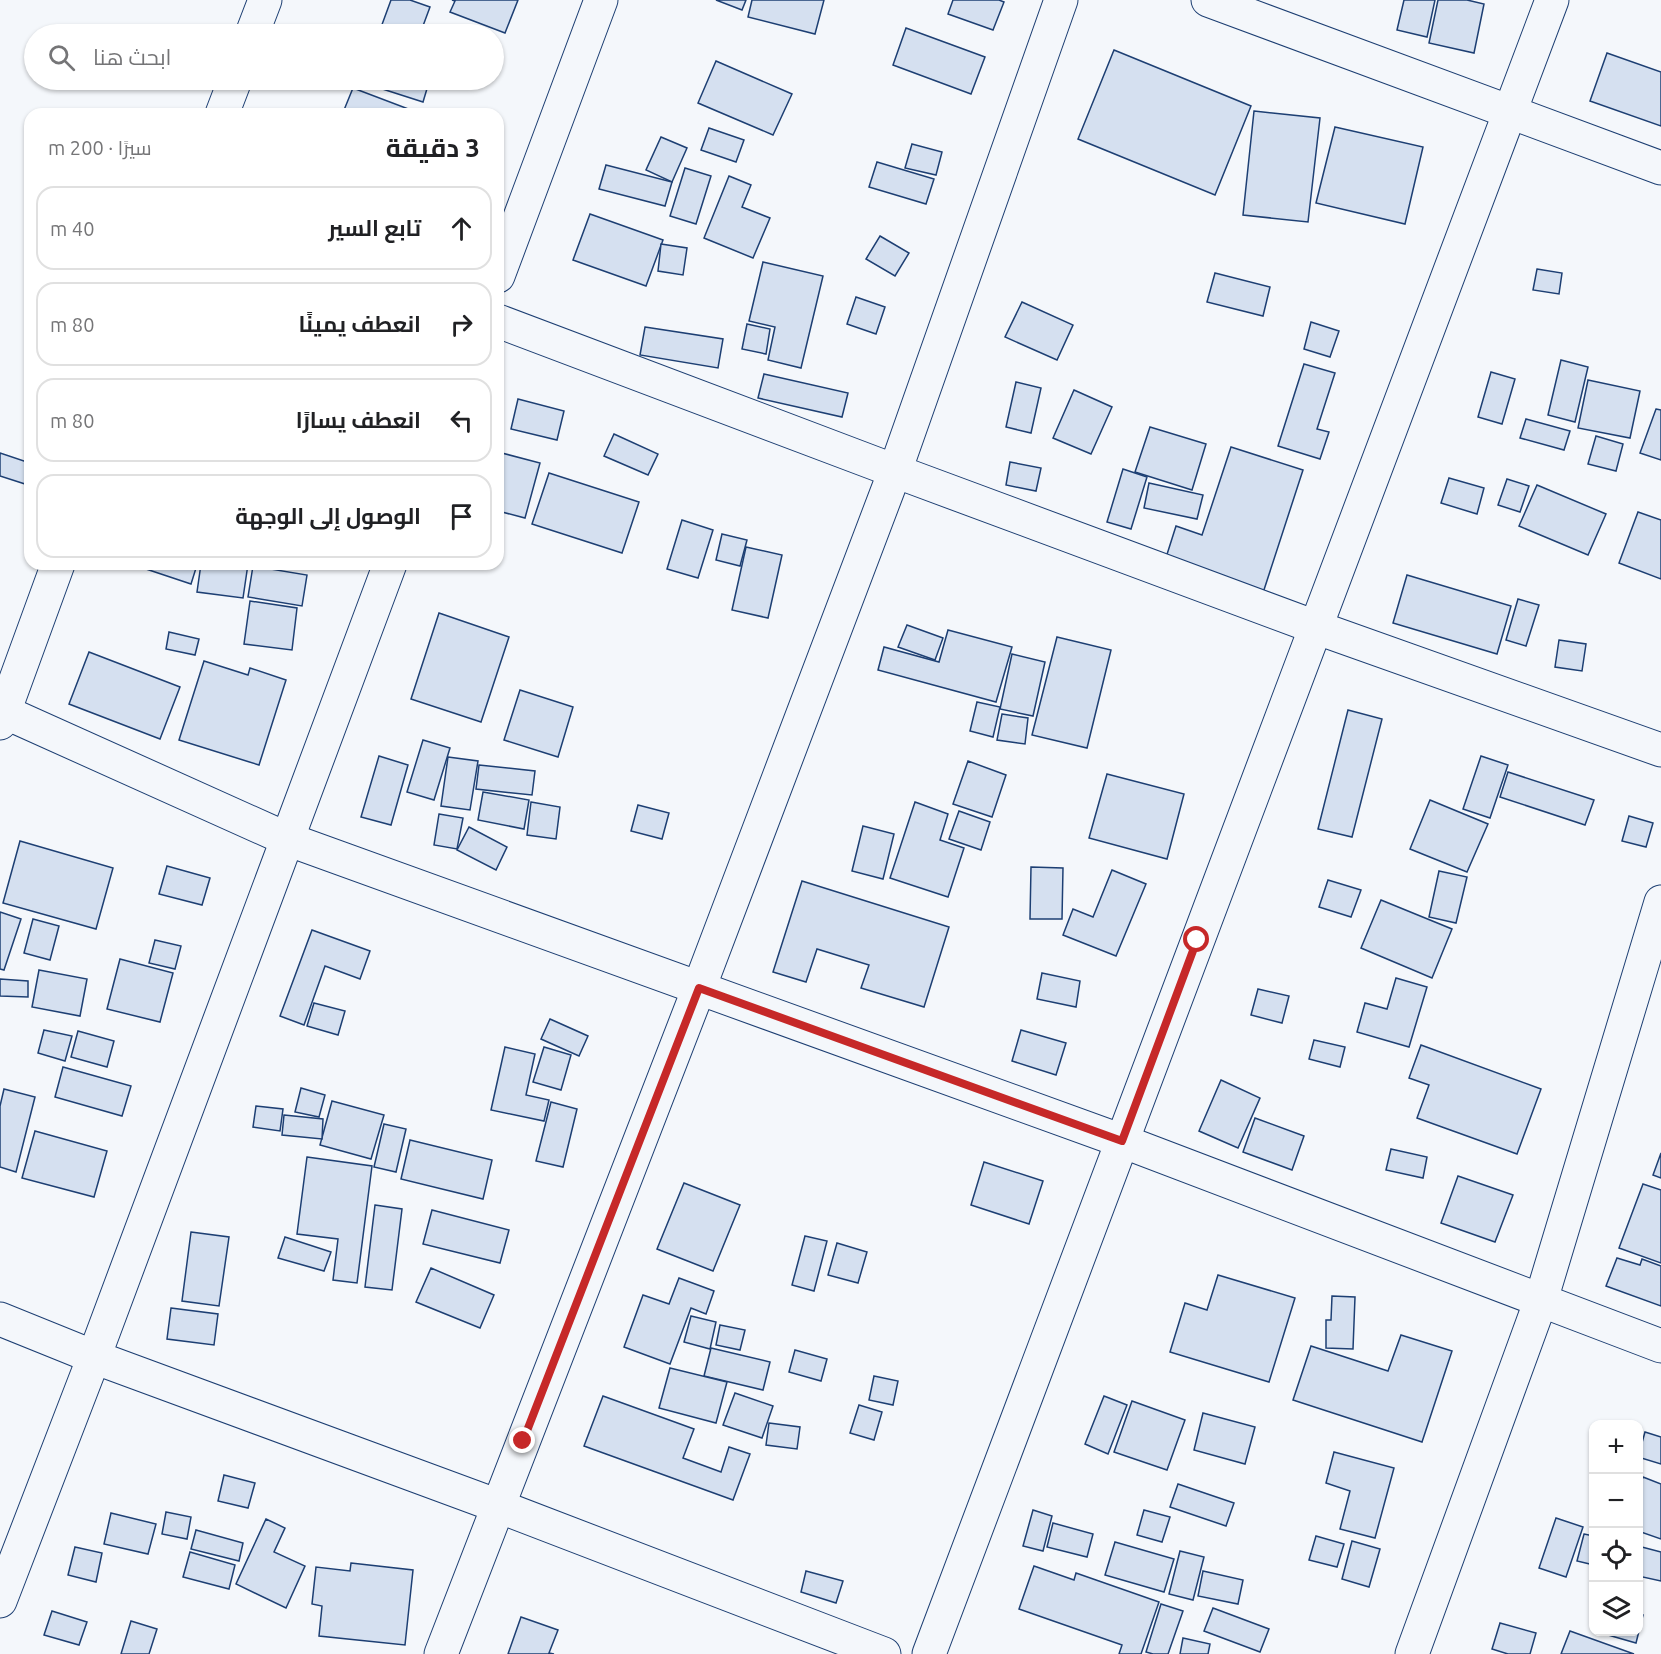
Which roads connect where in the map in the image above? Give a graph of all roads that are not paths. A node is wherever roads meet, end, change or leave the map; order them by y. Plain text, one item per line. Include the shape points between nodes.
1 (266, 0) edge
2 (601, 0) edge
3 (1061, 0) edge
4 (1208, 0) edge
5 (1552, 0) edge
6 (256, 24) edge
7 (231, 90) edge
8 (224, 108) edge
9 (1509, 113) junction
10 (1661, 168) edge
11 (504, 260) edge
12 (504, 323) edge
13 (895, 471) junction
14 (56, 570) edge
15 (388, 570) edge
16 (1315, 627) junction
17 (1, 715) edge
18 (1661, 750) edge
19 (287, 839) junction
20 (1661, 902) edge
21 (699, 988) junction
22 (1122, 1141) junction
23 (1541, 1300) junction
24 (0, 1318) edge
25 (1661, 1346) edge
26 (94, 1357) junction
27 (498, 1506) junction
28 (0, 1601) edge
29 (441, 1654) edge
30 (884, 1654) edge
31 (929, 1654) edge
32 (1412, 1654) edge

1 - 6 street
2 - 11 street
3 - 13 street
4 - 9 street
5 - 9 street
7 - 8 street
9 - 10 street
9 - 16 street
12 - 13 street
13 - 16 street
13 - 21 street
14 - 17 street
15 - 19 street
16 - 18 street
16 - 22 street
17 - 19 street
19 - 21 street
19 - 26 street
20 - 23 street
21 - 22 street
21 - 27 street
22 - 23 street
22 - 31 street
23 - 25 street
23 - 32 street
24 - 26 street
26 - 27 street
26 - 28 street
27 - 29 street
27 - 30 street

